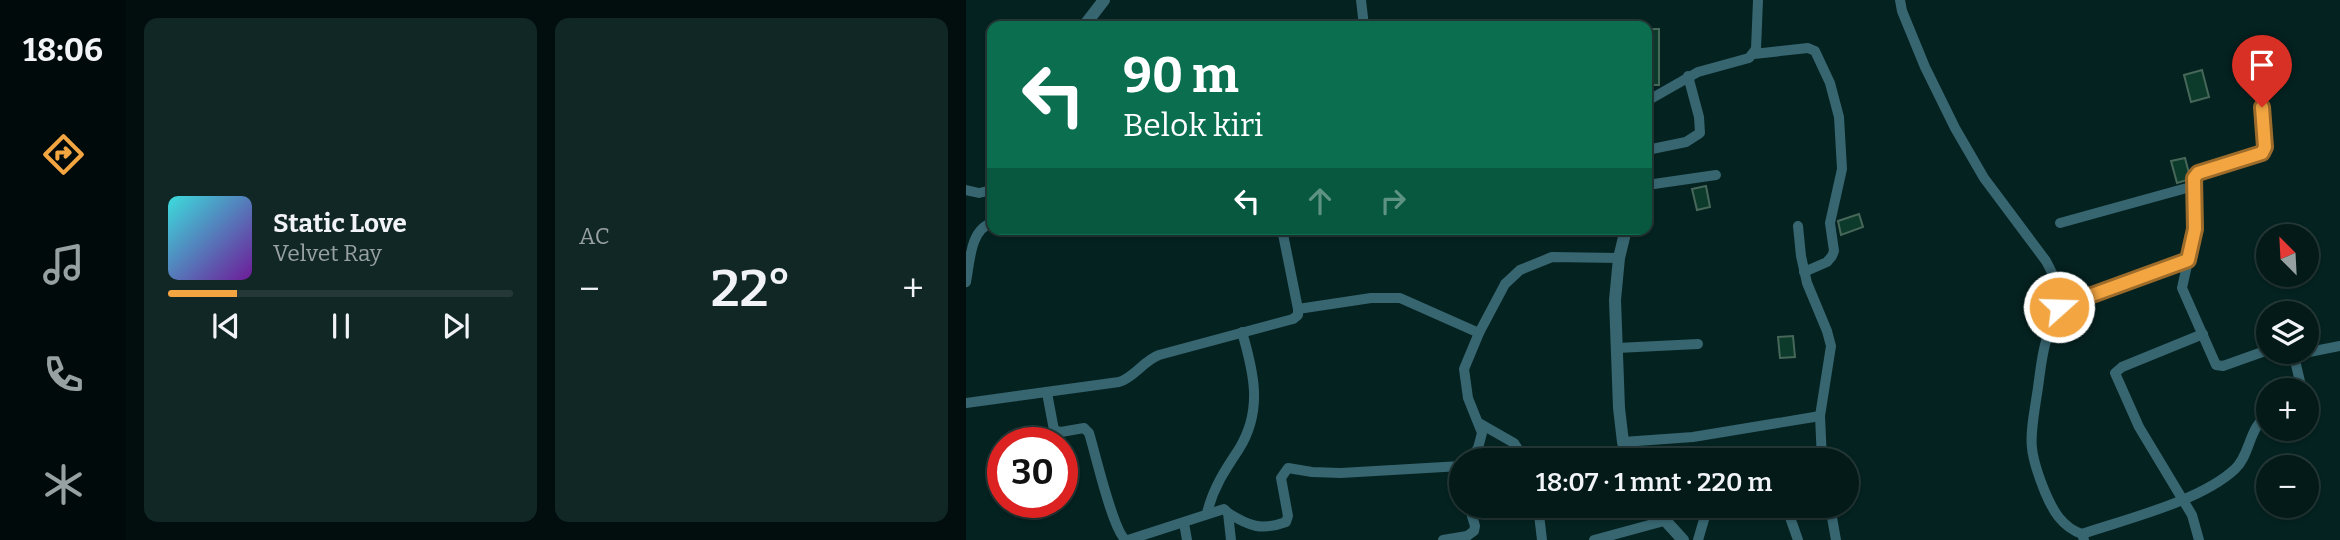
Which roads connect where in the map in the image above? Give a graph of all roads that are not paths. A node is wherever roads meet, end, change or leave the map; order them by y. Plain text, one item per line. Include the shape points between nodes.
1 (1104, 0) edge
2 (1361, 0) edge
3 (1758, 0) edge
4 (1900, 0) edge
5 (1088, 21) edge
6 (1363, 21) edge
7 (1754, 54) junction
8 (1688, 76) junction
9 (1652, 98) edge
10 (2262, 107) dead end
11 (1652, 149) edge
12 (1716, 174) dead end
13 (1652, 184) edge
14 (2194, 186) junction
15 (966, 190) edge
16 (987, 191) edge
17 (2060, 223) dead end
18 (987, 226) edge
19 (1798, 226) dead end
20 (1283, 235) edge
21 (1625, 235) edge
22 (1619, 258) junction
23 (2188, 260) junction
24 (1804, 272) junction
25 (966, 282) edge
26 (2059, 307) junction
27 (1298, 309) junction
28 (1242, 332) junction
29 (1479, 333) junction
30 (2203, 334) junction
31 (1698, 344) dead end
32 (2340, 346) edge
33 (1617, 348) junction
34 (2319, 349) edge
35 (2256, 354) edge
36 (1047, 393) junction
37 (966, 403) edge
38 (1820, 416) junction
39 (1479, 423) junction
40 (2256, 428) edge
41 (1623, 442) junction
42 (1477, 448) edge
43 (1517, 448) edge
44 (1625, 448) edge
45 (1821, 448) edge
46 (1449, 467) edge
47 (2184, 500) junction
48 (1207, 513) junction
49 (1228, 513) junction
50 (1473, 518) edge
51 (1539, 518) edge
52 (1662, 518) edge
53 (1704, 518) edge
54 (1790, 518) edge
55 (1832, 518) edge
56 (1664, 521) junction
57 (1184, 523) junction
58 (2083, 537) edge
59 (1126, 540) edge
60 (1187, 540) edge
61 (1231, 540) edge
62 (1443, 540) edge
63 (1542, 540) edge
64 (1594, 540) edge
65 (1683, 540) edge
66 (1698, 540) edge
67 (1798, 540) edge
68 (1836, 540) edge
69 (2199, 540) edge

1 - 5 street
2 - 6 street
3 - 7 street
4 - 26 street via 1955,128 1984,178 2054,275
7 - 8 street
7 - 24 street via 1815,51 1839,117 1842,169 1830,223 1834,251 1827,262
8 - 9 street
8 - 11 street via 1700,133 1686,142
10 - 14 street via 2264,151 2198,173
12 - 13 street
14 - 17 street
14 - 23 street via 2195,229
15 - 16 street
18 - 25 street via 976,236
19 - 24 street
20 - 27 street
21 - 22 street
22 - 29 street via 1552,257 1520,270 1505,284
22 - 33 street
23 - 26 street
23 - 30 street via 2182,288
24 - 38 street via 1831,346
26 - 58 street via 2040,364 2030,445 2054,510
27 - 28 street via 1293,319
27 - 29 street via 1399,298
28 - 36 street via 1153,357 1125,380
28 - 48 street via 1255,382 1254,411
29 - 39 street via 1464,369 1468,398
30 - 35 street via 2220,366
30 - 47 street via 2115,373 2139,426
31 - 33 street
32 - 34 street
33 - 41 street
36 - 37 street
36 - 59 street via 1054,430 1084,428 1089,433 1114,521
38 - 41 street via 1693,437
38 - 45 street
39 - 42 street via 1482,440
39 - 43 street
40 - 47 street via 2239,466
41 - 44 street
46 - 49 street via 1341,473 1288,468 1282,478 1286,522 1251,526
47 - 58 street
47 - 69 street
48 - 49 street via 1224,509
48 - 57 street
49 - 61 street
50 - 62 street via 1474,531
51 - 63 street
52 - 56 street
53 - 66 street
54 - 67 street
55 - 68 street
56 - 64 street
56 - 65 street
57 - 59 street
57 - 60 street

